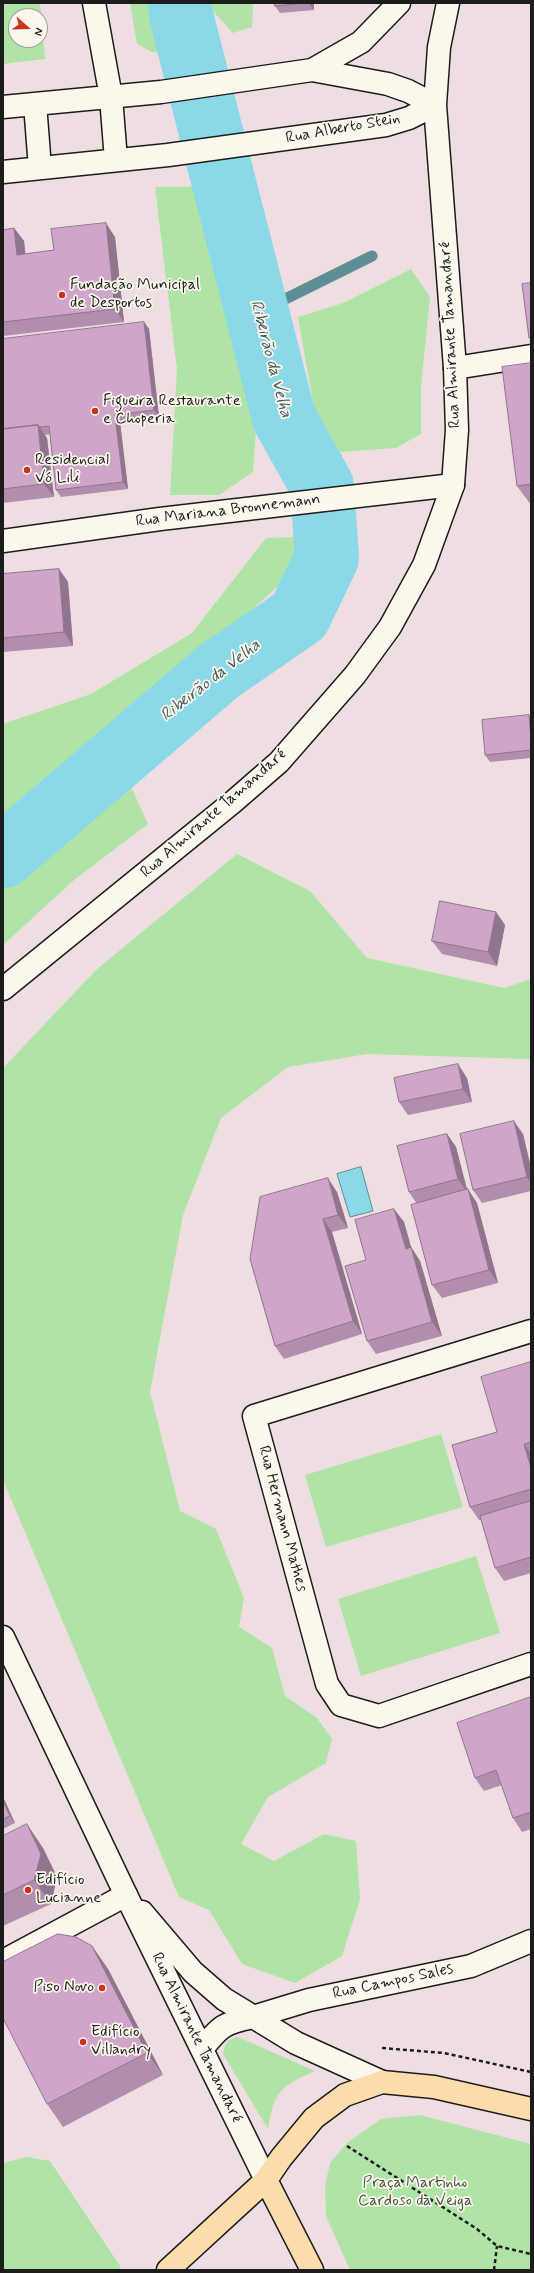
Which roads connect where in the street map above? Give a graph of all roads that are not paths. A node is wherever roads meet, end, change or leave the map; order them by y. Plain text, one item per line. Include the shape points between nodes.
1 (94, 3) edge
2 (399, 3) edge
3 (448, 3) edge
4 (312, 70) junction
5 (111, 97) junction
6 (35, 104) junction
7 (435, 105) junction
8 (3, 107) edge
9 (116, 160) junction
10 (40, 168) junction
11 (3, 172) edge
12 (531, 356) edge
13 (455, 368) junction
14 (453, 485) junction
15 (3, 541) edge
16 (3, 989) edge
17 (531, 1331) edge
18 (3, 1637) edge
19 (531, 1664) edge
20 (126, 1895) junction
21 (531, 1941) edge
22 (3, 1961) edge
23 (253, 2017) junction
24 (202, 2049) junction
25 (382, 2082) junction
26 (531, 2109) edge
27 (266, 2180) junction
28 (168, 2270) edge
29 (312, 2270) edge

1 - 5 street
2 - 4 street via 361,42
3 - 7 street, Rua Almirante Tamandaré via 439,47
4 - 5 street, Rua Alberto Stein
4 - 7 street, Rua Alberto Stein via 388,84
5 - 6 street, Rua Alberto Stein
5 - 9 street
6 - 8 street, Rua Alberto Stein
6 - 10 street
7 - 9 street, Rua Alberto Stein via 386,125
7 - 13 street, Rua Almirante Tamandaré
9 - 10 street, Rua Alberto Stein
10 - 11 street, Rua Alberto Stein
12 - 13 street
13 - 14 street, Rua Almirante Tamandaré via 457,430
14 - 15 street, Rua Mariana Bronnemann via 160,519
14 - 16 street, Rua Almirante Tamandaré via 424,565 390,627 355,675 313,724 279,762 233,802
17 - 19 street, Rua Hermann Mathes via 254,1416 327,1684 341,1705 379,1716
18 - 20 street, Rua Almirante Tamandaré
20 - 22 street
20 - 23 street, Rua Almirante Tamandaré via 193,1972 224,1999
20 - 24 street, Rua Almirante Tamandaré
21 - 23 street, Rua Campos Sales via 471,1966 309,2000
23 - 24 street, Rua Campos Sales via 229,2022 213,2035
23 - 25 street, Rua Almirante Tamandaré via 296,2043
24 - 27 street, Rua Almirante Tamandaré
25 - 26 main road via 434,2087
25 - 27 main road via 345,2095 314,2118
27 - 28 main road
27 - 29 main road, Rua Almirante Tamandaré

